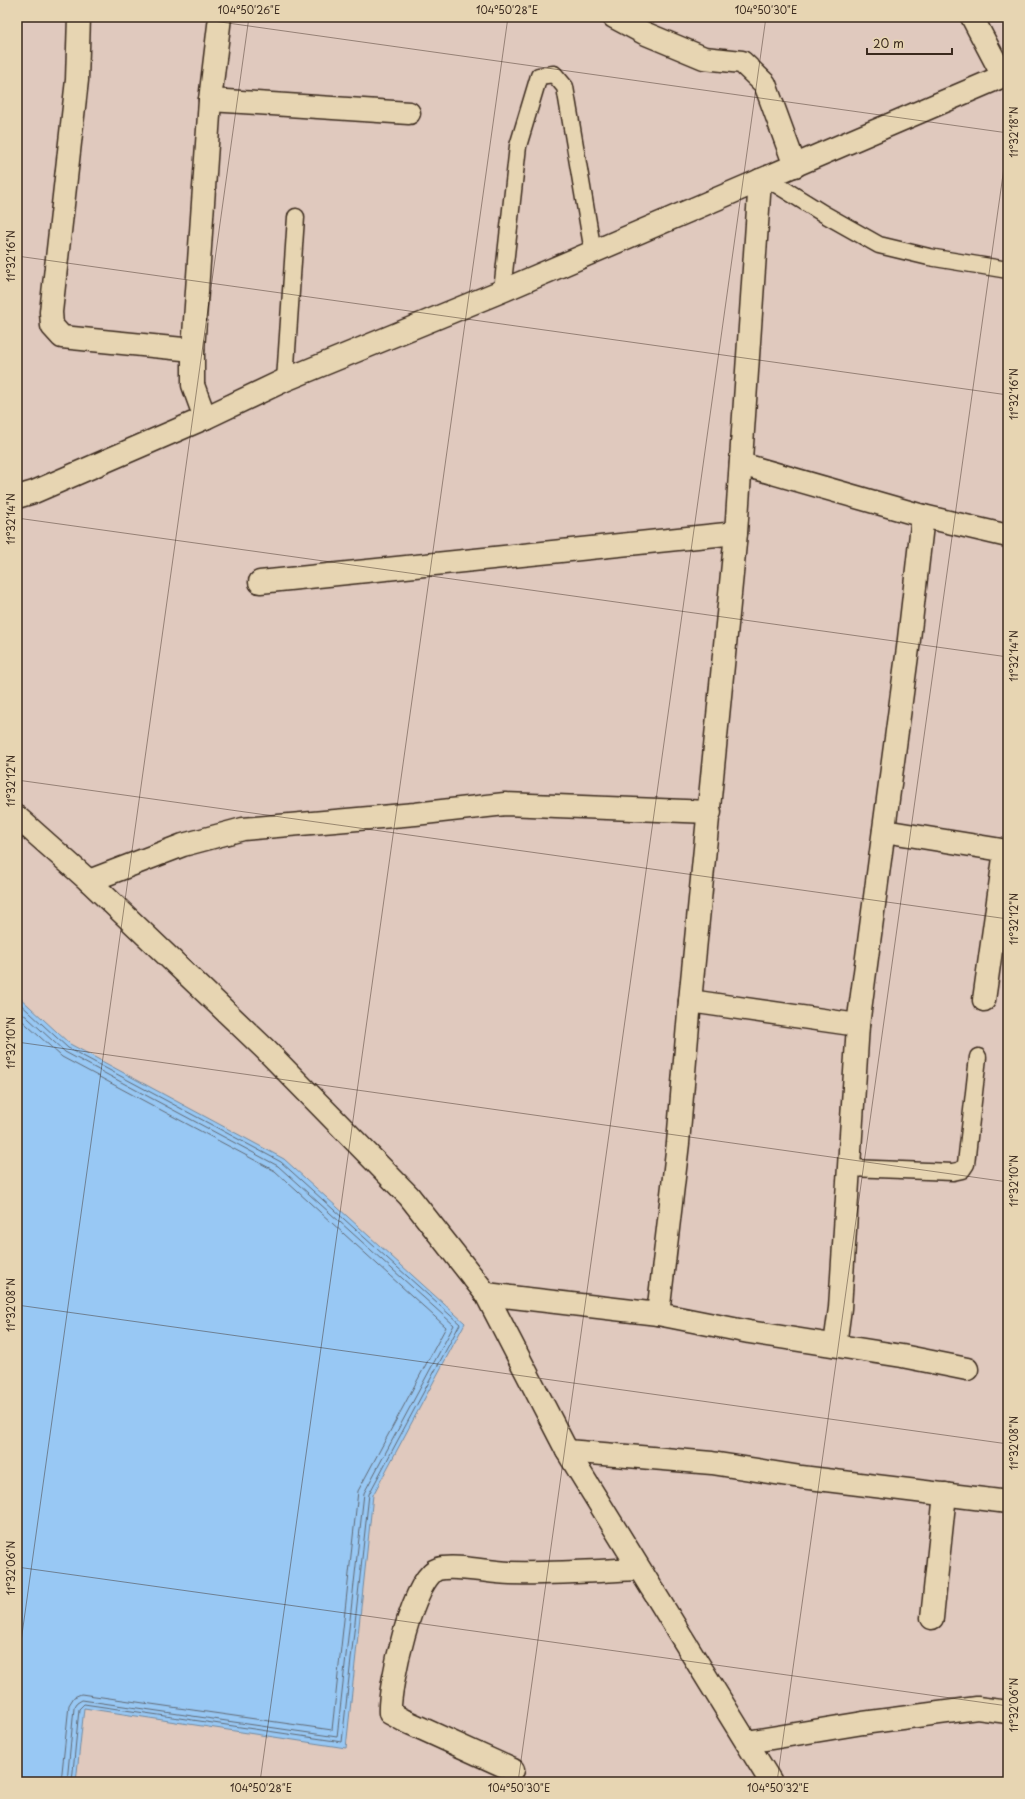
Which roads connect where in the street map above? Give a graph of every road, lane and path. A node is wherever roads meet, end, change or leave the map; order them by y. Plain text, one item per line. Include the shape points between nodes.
1 (79, 17) edge
2 (220, 17) edge
3 (614, 17) edge
4 (972, 17) edge
5 (1005, 75) edge
6 (210, 100) junction
7 (409, 113) dead end
8 (795, 166) junction
9 (763, 179) junction
10 (296, 217) dead end
11 (593, 252) junction
12 (1008, 270) edge
13 (502, 291) junction
14 (193, 350) junction
15 (285, 380) junction
16 (205, 418) junction
17 (741, 464) junction
18 (17, 497) edge
19 (923, 516) junction
20 (736, 533) junction
21 (1008, 536) edge
22 (260, 582) dead end
23 (710, 812) junction
24 (17, 817) edge
25 (884, 831) junction
26 (1006, 851) edge
27 (89, 881) junction
28 (690, 1000) junction
29 (984, 1000) dead end
30 (858, 1025) junction
31 (978, 1057) dead end
32 (850, 1168) junction
33 (486, 1294) junction
34 (658, 1314) junction
35 (835, 1345) junction
36 (967, 1369) dead end
37 (567, 1450) junction
38 (945, 1494) junction
39 (1008, 1502) edge
40 (638, 1569) junction
41 (932, 1618) dead end
42 (1008, 1712) edge
43 (747, 1742) junction
44 (513, 1770) dead end
45 (771, 1782) edge

1 - 14 street via 77,80 51,312 52,326 62,338
2 - 6 street
3 - 8 street via 644,33 704,58 742,62 765,84
4 - 5 street
5 - 8 street
6 - 7 street
6 - 14 street
8 - 9 street
9 - 11 street
9 - 12 lane via 879,245 929,257
9 - 17 street
10 - 15 lane
11 - 13 street
11 - 13 lane via 565,87 554,74 539,76 518,146
13 - 15 street
14 - 16 street via 193,385
15 - 16 street
16 - 18 street
17 - 19 street
17 - 20 street
19 - 21 street
19 - 25 street
20 - 22 street
20 - 23 street
23 - 27 street via 505,804 243,829 183,845
23 - 28 street
24 - 27 street
25 - 26 street
25 - 30 street
26 - 29 street
27 - 33 street via 265,1050 409,1196
28 - 30 street
28 - 34 street via 678,1143
30 - 32 street
31 - 32 lane via 966,1164 962,1170 953,1172
32 - 35 street
33 - 34 street
33 - 37 street
34 - 35 street via 749,1332
35 - 36 street
37 - 38 street via 712,1463 801,1477
37 - 40 street
38 - 39 street
38 - 41 street
40 - 43 street
40 - 44 street via 509,1573 461,1568 437,1569 425,1583 407,1622 400,1646 389,1701 390,1713
42 - 43 street via 977,1708
43 - 45 street

